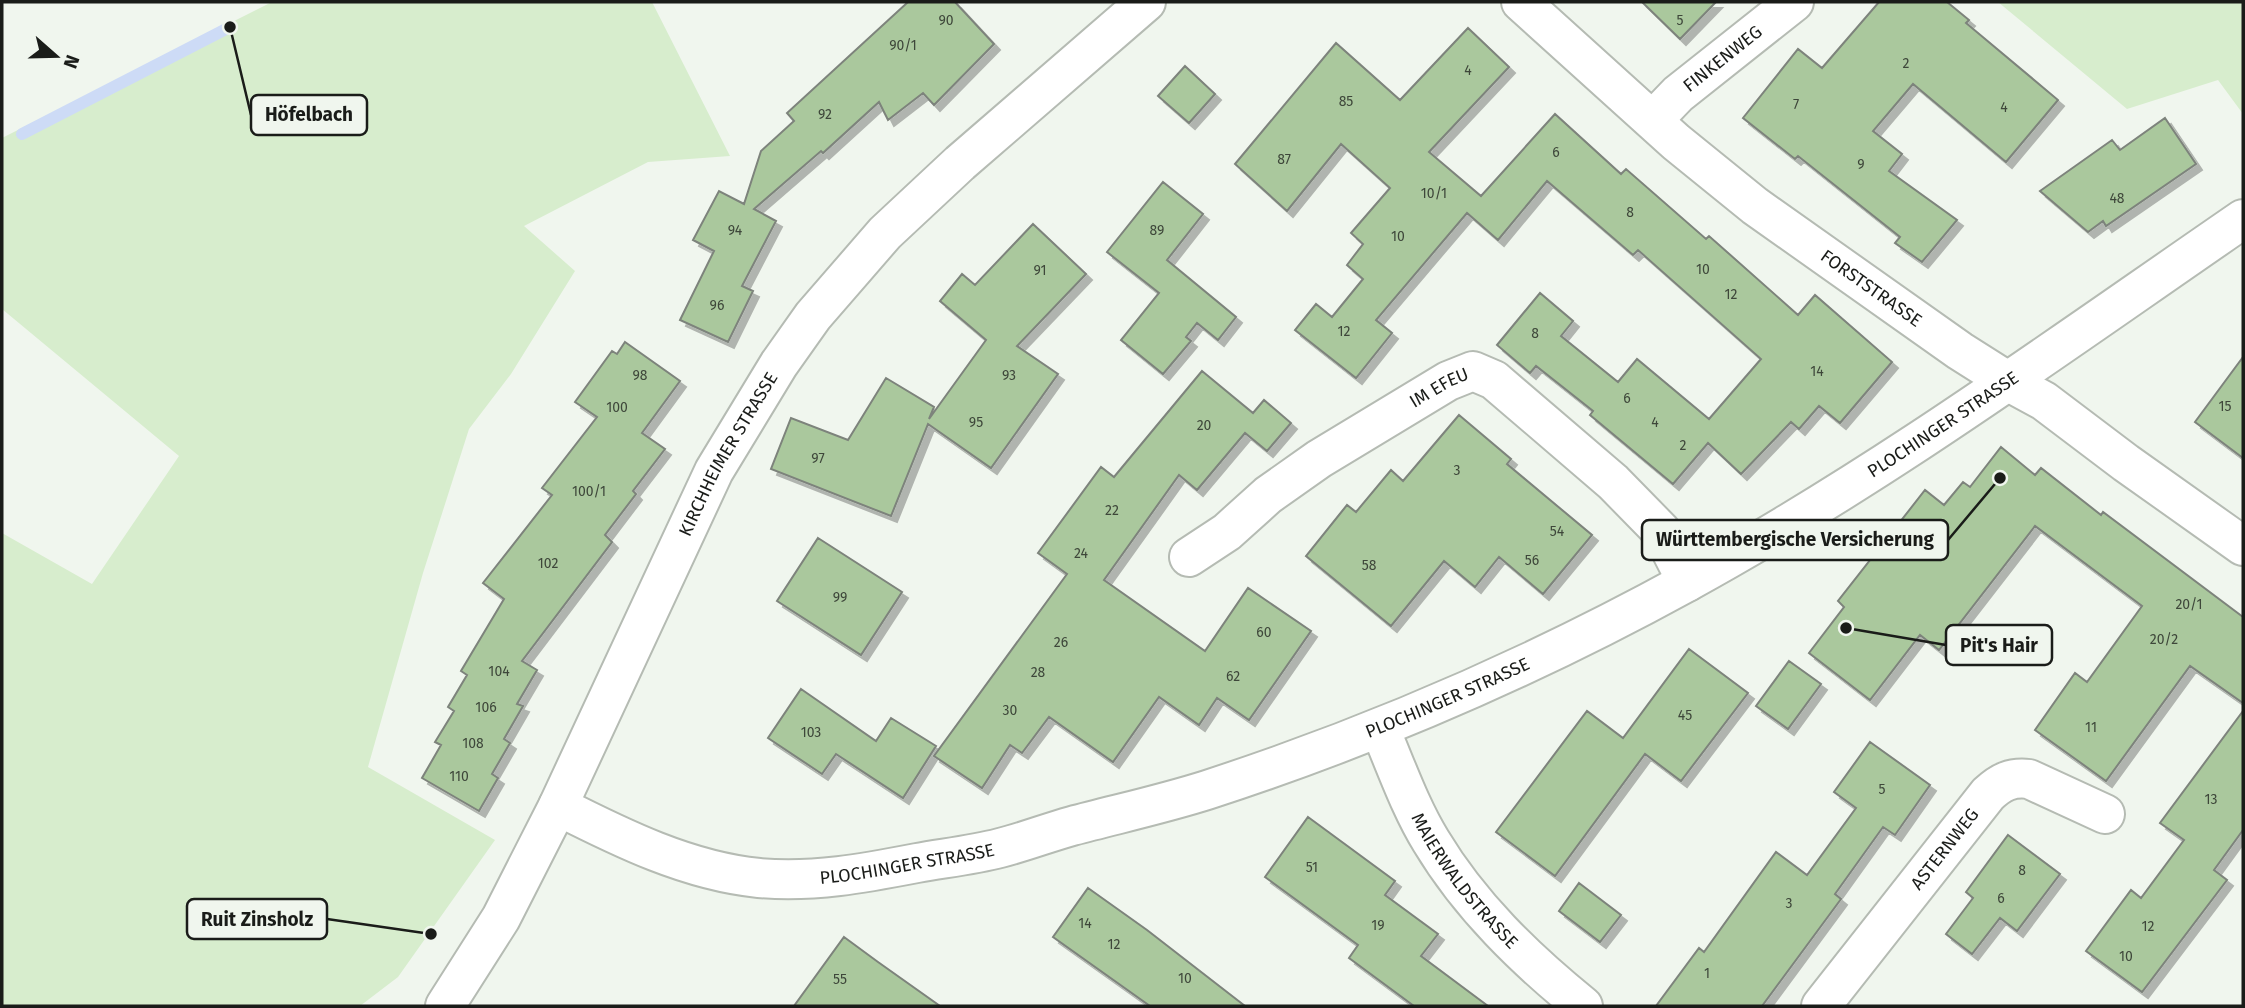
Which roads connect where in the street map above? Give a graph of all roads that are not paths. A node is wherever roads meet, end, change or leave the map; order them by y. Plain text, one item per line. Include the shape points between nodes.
1 (1146, 2) edge
2 (1521, 2) edge
3 (1794, 2) edge
4 (1653, 120) junction
5 (2243, 219) edge
6 (2009, 382) junction
7 (2243, 546) edge
8 (1189, 557) dead end
9 (1687, 582) junction
10 (1380, 729) junction
11 (558, 806) junction
12 (2105, 814) dead end
13 (445, 1006) edge
14 (1583, 1006) edge
15 (1821, 1006) edge

1 - 11 street, KIRCHHEIMER STRASSE via 912,207 813,316 714,471
2 - 4 street, FORSTSTRASSE
3 - 4 street, FINKENWEG via 1678,94
4 - 6 street, FORSTSTRASSE via 1755,206
5 - 6 street, PLOCHINGER STRASSE
6 - 7 street, FORSTSTRASSE via 2044,401
6 - 9 street, PLOCHINGER STRASSE via 1826,501
8 - 9 street, IM EFEU via 1319,459 1473,371 1494,380 1613,482 1661,531
9 - 10 street, PLOCHINGER STRASSE via 1551,653
10 - 11 street, PLOCHINGER STRASSE via 1204,791 998,849 827,878 791,880 722,873 648,849
10 - 14 street, MAIERWALDSTRASSE via 1429,839 1452,873 1515,946
11 - 13 street, KIRCHHEIMER STRASSE via 500,918
12 - 15 street, ASTERNWEG via 2029,779 2001,782

